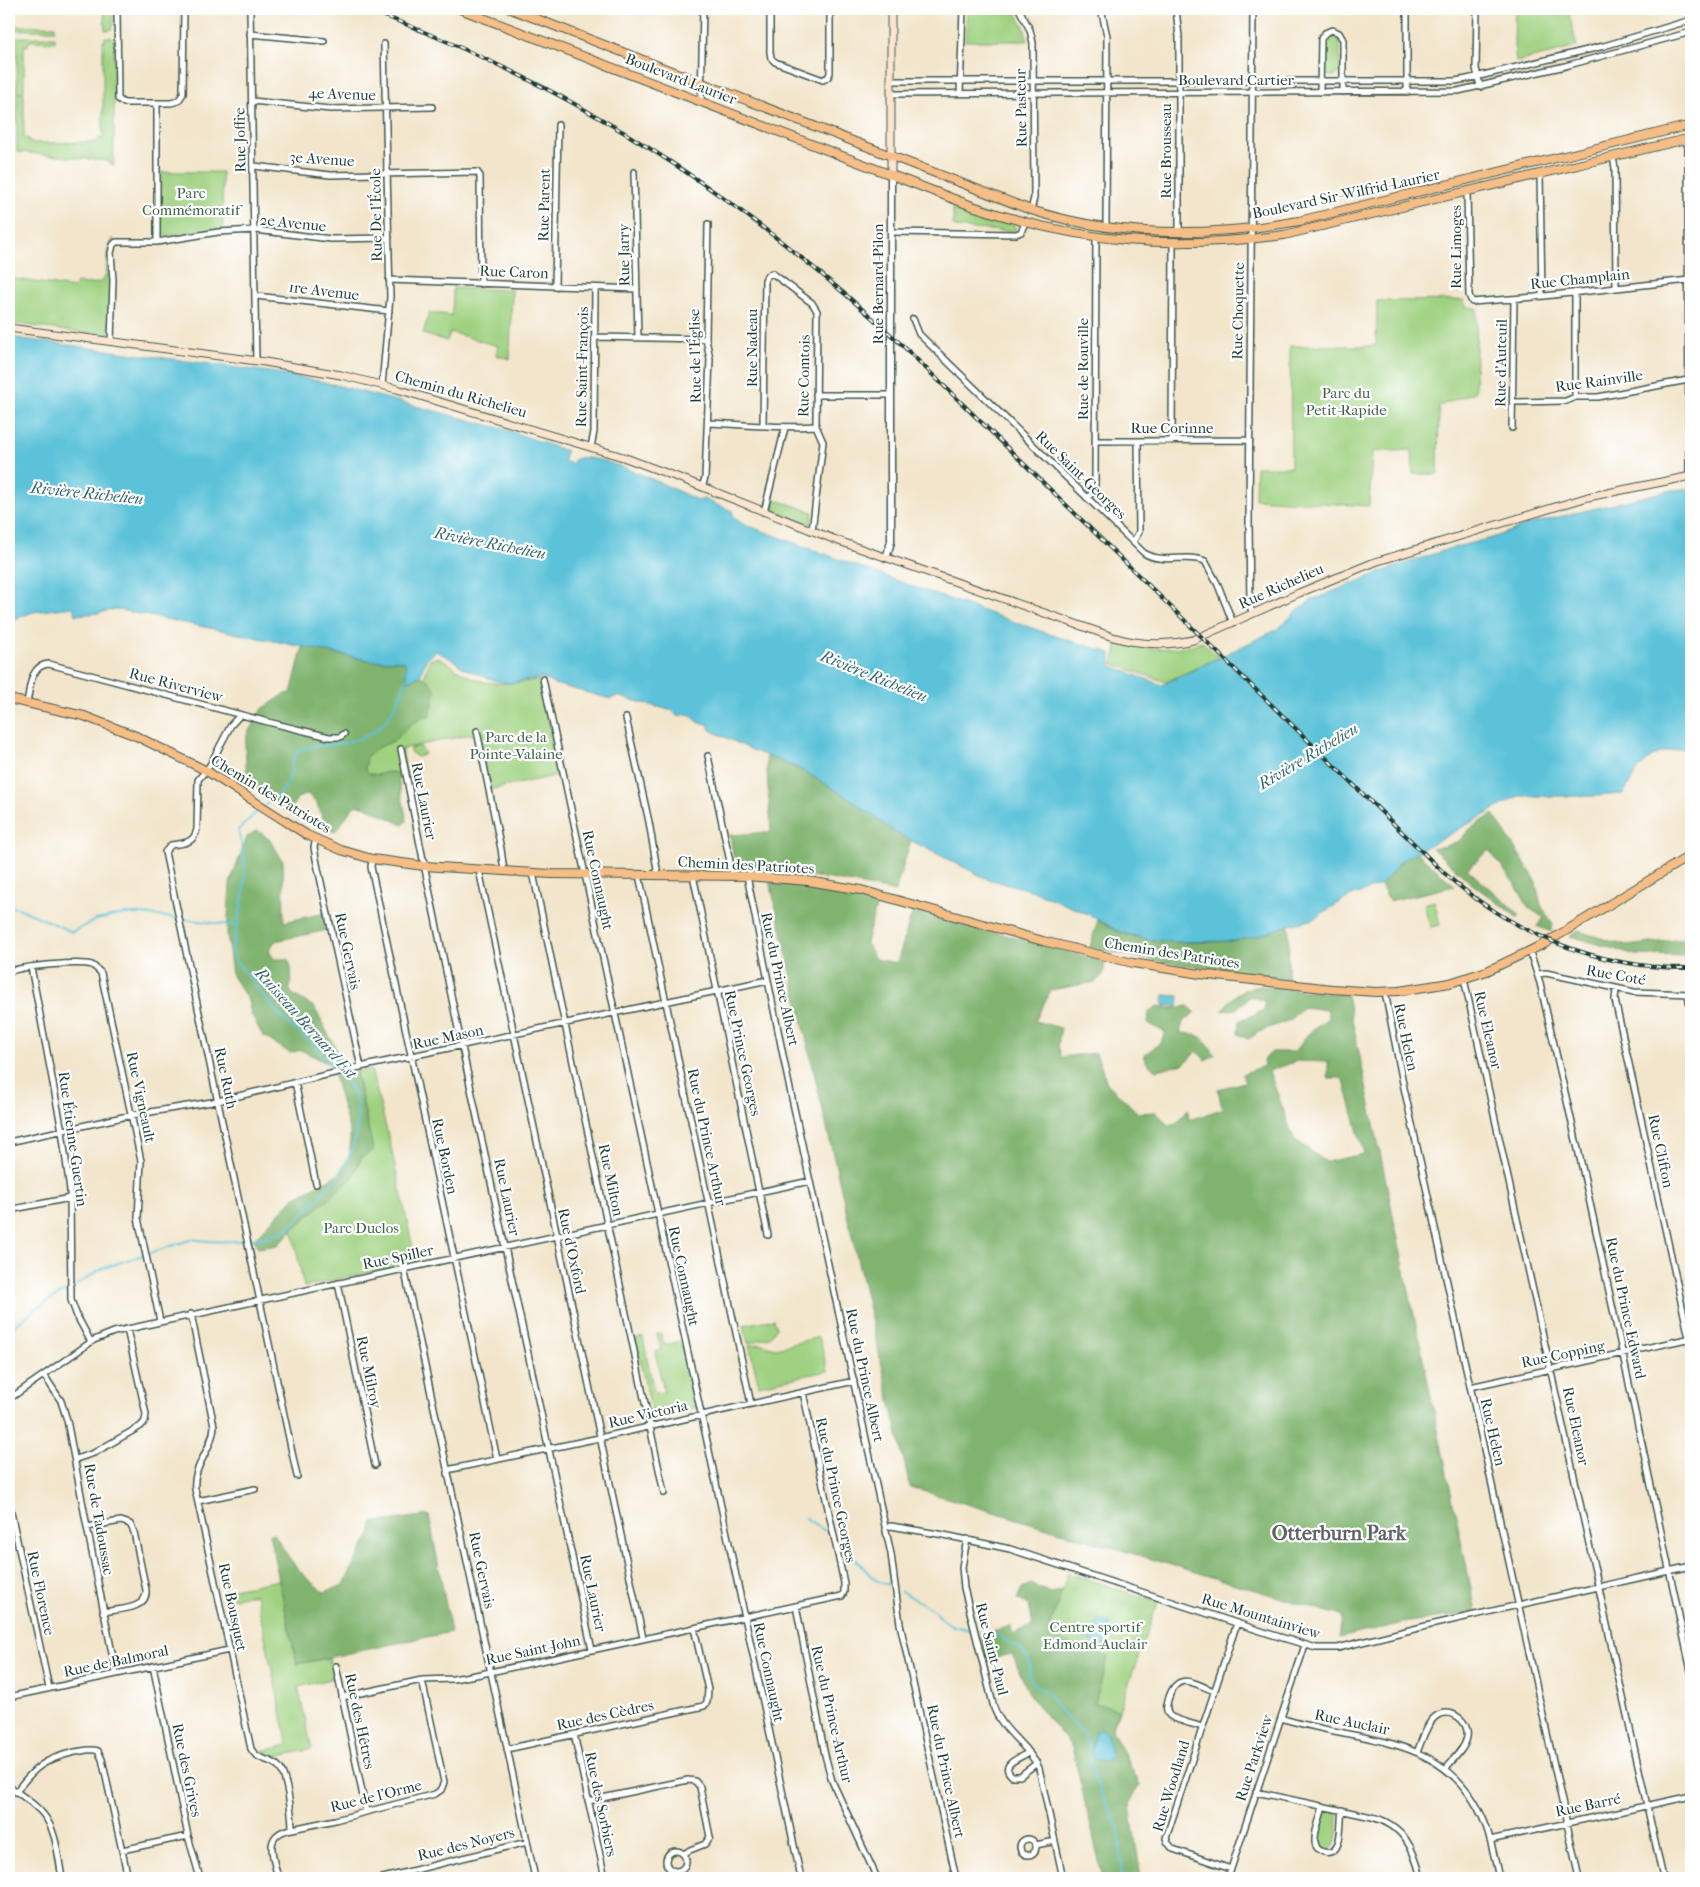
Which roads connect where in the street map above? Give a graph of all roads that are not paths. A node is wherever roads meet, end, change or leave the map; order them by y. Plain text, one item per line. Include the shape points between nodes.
1 (117, 9) edge
2 (184, 9) edge
3 (250, 9) edge
4 (460, 9) edge
5 (512, 9) edge
6 (702, 9) edge
7 (770, 9) edge
8 (830, 9) edge
9 (891, 9) edge
10 (963, 9) edge
11 (1019, 9) edge
12 (1101, 9) edge
13 (1176, 9) edge
14 (1252, 9) edge
15 (1407, 9) edge
16 (1477, 9) edge
17 (1691, 20) edge
18 (1691, 32) edge
19 (250, 34) junction
20 (324, 41) dead end
21 (384, 44) dead end
22 (1575, 53) junction
23 (1577, 63) junction
24 (1478, 77) junction
25 (1107, 80) junction
26 (1179, 80) junction
27 (960, 81) junction
28 (1033, 81) junction
29 (1252, 81) junction
30 (1320, 81) junction
31 (1407, 81) junction
32 (702, 82) junction
33 (891, 82) junction
34 (1343, 82) junction
35 (1480, 87) junction
36 (1034, 92) junction
37 (1107, 92) junction
38 (1179, 92) junction
39 (1252, 92) junction
40 (1320, 92) junction
41 (1343, 92) junction
42 (1407, 92) junction
43 (960, 93) junction
44 (891, 94) junction
45 (252, 101) junction
46 (701, 101) junction
47 (157, 104) junction
48 (386, 108) junction
49 (432, 108) dead end
50 (558, 125) dead end
51 (1691, 125) edge
52 (1688, 138) edge
53 (891, 156) junction
54 (1613, 156) junction
55 (254, 166) junction
56 (634, 172) dead end
57 (388, 173) junction
58 (891, 174) junction
59 (1540, 174) junction
60 (1467, 192) junction
61 (1032, 210) junction
62 (1025, 222) junction
63 (708, 224) dead end
64 (1106, 228) junction
65 (1252, 229) junction
66 (255, 230) junction
67 (892, 232) junction
68 (1179, 233) junction
69 (1096, 237) junction
70 (389, 238) junction
71 (1252, 239) junction
72 (157, 242) junction
73 (1173, 243) junction
74 (769, 274) joint
75 (389, 280) junction
76 (1690, 280) edge
77 (481, 284) junction
78 (555, 286) junction
79 (595, 288) junction
80 (1616, 288) junction
81 (637, 289) junction
82 (1575, 292) junction
83 (256, 296) junction
84 (1542, 296) junction
85 (1514, 299) junction
86 (1472, 302) joint
87 (389, 311) junction
88 (913, 318) dead end
89 (9, 328) edge
90 (595, 337) junction
91 (638, 337) junction
92 (706, 339) junction
93 (111, 341) junction
94 (256, 360) junction
95 (1688, 380) junction
96 (382, 385) junction
97 (891, 394) junction
98 (816, 395) junction
99 (1575, 397) junction
100 (1513, 402) junction
101 (708, 423) junction
102 (763, 425) junction
103 (816, 426) junction
104 (785, 428) junction
105 (1512, 428) dead end
106 (1250, 440) junction
107 (1095, 441) junction
108 (1138, 441) junction
109 (1172, 441) junction
110 (591, 447) junction
111 (1690, 476) edge
112 (702, 487) junction
113 (1087, 498) junction
114 (764, 512) junction
115 (812, 531) junction
116 (1133, 542) junction
117 (886, 558) junction
118 (1253, 613) junction
119 (1232, 623) junction
120 (543, 679) dead end
121 (9, 699) edge
122 (27, 702) junction
123 (240, 715) junction
124 (626, 718) dead end
125 (477, 731) dead end
126 (344, 734) dead end
127 (401, 749) dead end
128 (708, 756) dead end
129 (205, 770) junction
130 (316, 839) junction
131 (1691, 855) edge
132 (372, 859) junction
133 (424, 866) junction
134 (479, 870) junction
135 (504, 871) junction
136 (532, 873) junction
137 (584, 874) junction
138 (639, 875) junction
139 (658, 875) junction
140 (693, 876) junction
141 (733, 876) junction
142 (747, 876) junction
143 (1530, 952) junction
144 (31, 967) junction
145 (9, 972) edge
146 (1538, 974) junction
147 (1464, 979) junction
148 (768, 980) junction
149 (1616, 989) junction
150 (717, 991) junction
151 (1384, 992) junction
152 (1689, 994) edge
153 (666, 1002) junction
154 (615, 1013) junction
155 (1691, 1014) edge
156 (564, 1024) junction
157 (513, 1035) junction
158 (462, 1046) junction
159 (411, 1057) junction
160 (362, 1067) junction
161 (295, 1082) junction
162 (218, 1101) junction
163 (132, 1115) junction
164 (62, 1131) junction
165 (9, 1142) edge
166 (810, 1181) junction
167 (316, 1184) dead end
168 (760, 1192) junction
169 (70, 1198) junction
170 (709, 1202) junction
171 (9, 1210) edge
172 (658, 1213) junction
173 (607, 1224) junction
174 (556, 1235) junction
175 (768, 1235) dead end
176 (504, 1247) junction
177 (454, 1258) junction
178 (404, 1268) junction
179 (338, 1283) junction
180 (260, 1300) junction
181 (191, 1314) junction
182 (160, 1321) junction
183 (127, 1329) junction
184 (1690, 1339) edge
185 (92, 1342) junction
186 (1691, 1347) edge
187 (1623, 1354) junction
188 (1551, 1370) junction
189 (44, 1375) junction
190 (854, 1381) junction
191 (1470, 1387) junction
192 (803, 1392) junction
193 (9, 1398) edge
194 (751, 1404) junction
195 (701, 1415) junction
196 (650, 1426) junction
197 (599, 1438) junction
198 (549, 1449) junction
199 (76, 1459) junction
200 (497, 1459) junction
201 (375, 1465) dead end
202 (448, 1470) junction
203 (297, 1476) dead end
204 (255, 1489) dead end
205 (664, 1493) dead end
206 (198, 1501) junction
207 (9, 1502) edge
208 (885, 1526) junction
209 (86, 1527) junction
210 (967, 1539) junction
211 (1691, 1566) edge
212 (1670, 1570) junction
213 (1599, 1586) junction
214 (844, 1592) joint
215 (1518, 1605) junction
216 (796, 1606) junction
217 (104, 1612) junction
218 (745, 1617) junction
219 (1237, 1623) junction
220 (694, 1628) junction
221 (643, 1638) junction
222 (1304, 1645) junction
223 (230, 1650) junction
224 (592, 1650) junction
225 (153, 1666) junction
226 (336, 1666) dead end
227 (1691, 1671) edge
228 (491, 1672) junction
229 (116, 1673) junction
230 (422, 1680) junction
231 (49, 1688) junction
232 (1214, 1691) junction
233 (9, 1697) edge
234 (342, 1697) junction
235 (1280, 1718) junction
236 (1202, 1727) junction
237 (574, 1734) junction
238 (507, 1749) junction
239 (1029, 1752) junction
240 (1418, 1752) junction
241 (1037, 1763) junction
242 (1445, 1769) junction
243 (9, 1786) edge
244 (16, 1792) junction
245 (1256, 1792) junction
246 (1691, 1796) edge
247 (588, 1801) junction
248 (1648, 1805) junction
249 (1323, 1806) junction
250 (1342, 1810) junction
251 (366, 1812) junction
252 (1567, 1823) junction
253 (292, 1829) junction
254 (188, 1836) junction
255 (1490, 1840) junction
256 (1055, 1841) junction
257 (527, 1842) junction
258 (1036, 1845) dead end
259 (122, 1850) junction
260 (684, 1854) junction
261 (1231, 1869) junction
262 (62, 1878) edge
263 (128, 1878) edge
264 (200, 1878) edge
265 (278, 1878) edge
266 (383, 1878) edge
267 (535, 1878) edge
268 (605, 1878) edge
269 (801, 1878) edge
270 (877, 1878) edge
271 (956, 1878) edge
272 (1063, 1878) edge
273 (1228, 1878) edge
274 (1421, 1878) edge
275 (1499, 1878) edge
276 (1579, 1878) edge
277 (1663, 1878) edge

1 - 47 street via 118,99 124,103
2 - 47 street via 183,94 175,103
3 - 19 street, Rue Joffre
4 - 46 main road, Boulevard Laurier
5 - 32 main road, Boulevard Laurier
6 - 32 street
7 - 8 street via 771,58 826,79 830,73
9 - 33 main road, Rue Bernard-Pilon
10 - 27 street
11 - 28 street, Rue Pasteur via 1032,39
12 - 25 street via 1107,36
13 - 26 street, Rue Brousseau
14 - 29 street, Rue Choquette
15 - 31 street
16 - 24 street
17 - 22 street, Boulevard Cartier
18 - 23 street, Boulevard Cartier
19 - 20 street
19 - 45 street, Rue Joffre
21 - 48 street, Rue De l'École
22 - 23 street
22 - 24 street, Boulevard Cartier
23 - 35 street, Boulevard Cartier
24 - 31 street, Boulevard Cartier via 1455,81
24 - 35 street
25 - 26 street, Boulevard Cartier
25 - 28 street, Boulevard Cartier
25 - 37 street
26 - 29 street, Boulevard Cartier
26 - 38 street, Rue Brousseau
27 - 28 street, Boulevard Cartier
27 - 33 street, Boulevard Cartier
27 - 43 street
28 - 36 street, Rue Pasteur
29 - 30 street, Boulevard Cartier
29 - 39 street, Rue Choquette
30 - 34 street, Boulevard Cartier
30 - 34 street via 1321,39 1332,30 1340,33 1343,40
30 - 40 street
31 - 34 street, Boulevard Cartier
31 - 42 street
32 - 46 street
32 - 53 main road, Boulevard Laurier
33 - 44 main road, Rue Bernard-Pilon
34 - 41 street
35 - 42 street, Boulevard Cartier via 1452,92
36 - 37 street, Boulevard Cartier
36 - 43 street, Boulevard Cartier
36 - 61 street, Rue Pasteur
37 - 38 street, Boulevard Cartier
37 - 64 street
38 - 39 street, Boulevard Cartier
38 - 68 street, Rue Brousseau
39 - 40 street, Boulevard Cartier
39 - 65 street, Rue Choquette
40 - 41 street, Boulevard Cartier
41 - 42 street, Boulevard Cartier
43 - 44 street, Boulevard Cartier
44 - 53 main road, Rue Bernard-Pilon
45 - 48 street, 4e Avenue via 330,109
45 - 55 street, Rue Joffre
46 - 58 main road, Boulevard Laurier
47 - 72 street
48 - 49 street, 4e Avenue
48 - 57 street, Rue De l'École
50 - 78 street, Rue Parent
51 - 65 main road, Boulevard Sir-Wilfrid-Laurier via 1327,215
52 - 54 main road, Boulevard Sir-Wilfrid-Laurier
52 - 76 street
53 - 58 main road, Rue Bernard-Pilon
53 - 61 main road, Boulevard Sir-Wilfrid-Laurier
54 - 59 main road, Boulevard Sir-Wilfrid-Laurier
54 - 80 street
55 - 57 street, 3e Avenue via 330,175
55 - 66 street, Rue Joffre
56 - 81 street, Rue Jarry
57 - 70 street, Rue De l'École
57 - 77 street, 3e Avenue via 478,173
58 - 62 main road, Boulevard Sir-Wilfrid-Laurier via 972,206
58 - 67 street, Rue Bernard-Pilon
59 - 60 main road, Boulevard Sir-Wilfrid-Laurier
59 - 84 street
60 - 71 main road, Boulevard Sir-Wilfrid-Laurier via 1312,229
60 - 86 street, Rue Limoges via 1469,295
61 - 64 main road, Boulevard Sir-Wilfrid-Laurier
62 - 67 street via 1021,232 1016,234
62 - 69 main road, Boulevard Sir-Wilfrid-Laurier
63 - 92 street, Rue de l'Église
64 - 68 main road, Boulevard Sir-Wilfrid-Laurier
65 - 68 main road, Boulevard Sir-Wilfrid-Laurier
65 - 71 street, Rue Choquette
66 - 70 street, 2e Avenue via 331,240
66 - 72 street, 2e Avenue via 223,231
66 - 83 street, Rue Joffre
67 - 97 street, Rue Bernard-Pilon
69 - 73 main road, Boulevard Sir-Wilfrid-Laurier
69 - 107 street, Rue de Rouville
70 - 75 street, Rue De l'École
71 - 73 main road, Boulevard Sir-Wilfrid-Laurier
71 - 106 street, Rue Choquette
72 - 93 street, 2e Avenue via 118,242 112,245
73 - 109 street
74 - 98 street, Rue Comtois via 776,275 817,309
74 - 102 street, Rue Nadeau via 765,284
75 - 77 street, Rue Caron
75 - 87 street, Rue De l'École
76 - 80 street, Rue Champlain
76 - 95 street
77 - 78 street, Rue Caron
78 - 79 street, Rue Caron
79 - 81 street, Rue Caron
79 - 90 street, Rue Saint-François
80 - 82 street, Rue Champlain
81 - 91 street, Rue Jarry
82 - 84 street, Rue Champlain
82 - 99 street
83 - 87 street, 1re Avenue
83 - 94 street, Rue Joffre
84 - 85 street, Rue Champlain
85 - 86 street, Rue Champlain
85 - 100 street, Rue d'Auteuil
87 - 96 street, Rue De l'École
88 - 113 street, Rue Saint-Georges via 919,334
89 - 93 main road, Chemin du Richelieu
90 - 91 street
90 - 110 street, Rue Saint-François
91 - 92 street
92 - 101 street, Rue de l'Église via 710,359
93 - 94 main road, Chemin du Richelieu
94 - 96 main road, Chemin du Richelieu
95 - 99 street, Rue Rainville via 1598,397
95 - 111 street
96 - 110 main road, Chemin du Richelieu
97 - 98 street
97 - 117 street, Rue Bernard-Pilon via 891,542
98 - 103 street, Rue Comtois
99 - 100 street, Rue Rainville via 1566,401
100 - 105 street, Rue d'Auteuil
101 - 102 street
101 - 112 street, Rue de l'Église
102 - 104 street
103 - 104 street
103 - 115 street, Rue Comtois via 823,442
104 - 114 street
106 - 109 street, Rue Corinne
106 - 118 street, Rue Choquette via 1250,607
107 - 108 street, Rue Corinne
107 - 113 street, Rue de Rouville via 1095,486
108 - 109 street, Rue Corinne
108 - 116 street via 1139,532
110 - 112 main road, Chemin du Richelieu
111 - 118 main road, Rue Richelieu via 1588,497 1445,540 1355,569
112 - 114 main road, Chemin du Richelieu
113 - 116 street, Rue Saint-Georges
114 - 115 main road, Chemin du Richelieu
115 - 117 main road, Chemin du Richelieu
116 - 119 street, Rue Saint-Georges via 1153,557 1204,560 1218,585
117 - 119 main road, Rue Richelieu via 1132,642 1184,642
118 - 119 main road, Rue Richelieu
120 - 137 street, Rue Connaught
121 - 122 main road, Chemin des Patriotes
122 - 123 street, Rue Riverview via 34,672 49,664
122 - 129 main road, Chemin des Patriotes via 109,724
123 - 126 street, Rue Riverview via 330,737
123 - 129 street, Rue Ruth
124 - 139 street
125 - 135 street
127 - 133 street, Rue Laurier
128 - 141 street
129 - 130 main road, Chemin des Patriotes
129 - 162 street, Rue Ruth via 198,780 195,836 190,842 170,845 165,852
130 - 132 main road, Chemin des Patriotes
130 - 160 street, Rue Gervais via 316,859
131 - 143 main road, Chemin des Patriotes
132 - 133 main road, Chemin des Patriotes
132 - 159 street, Rue Borden
133 - 134 main road, Chemin des Patriotes
133 - 158 street, Rue Laurier
134 - 135 main road, Chemin des Patriotes
134 - 157 street, Rue d'Oxford
135 - 136 main road, Chemin des Patriotes
136 - 137 main road, Chemin des Patriotes
136 - 156 street, Rue Milton
137 - 138 main road, Chemin des Patriotes
137 - 154 street, Rue Connaught
138 - 139 main road, Chemin des Patriotes
138 - 153 street, Rue du Prince Arthur
139 - 140 main road, Chemin des Patriotes
140 - 141 main road, Chemin des Patriotes
140 - 150 street, Rue Prince Georges
141 - 142 main road, Chemin des Patriotes
142 - 148 street, Rue du Prince Albert
142 - 151 main road, Chemin des Patriotes via 861,890 1152,967
143 - 146 street, Rue du Prince Edward
143 - 147 main road, Chemin des Patriotes
144 - 145 street, Rue Vigneault
144 - 163 street, Rue Vigneault via 88,964 101,973
144 - 164 street, Rue Étienne-Guertin
146 - 149 street, Rue Coté
146 - 187 street, Rue du Prince Edward
147 - 151 main road, Chemin des Patriotes
147 - 188 street, Rue Eleanor
148 - 150 street, Rue Mason
148 - 166 street, Rue du Prince Albert
149 - 152 street, Rue Coté
149 - 184 street, Rue Clifton via 1615,1000
150 - 153 street, Rue Mason
150 - 168 street, Rue Prince Georges
151 - 191 street, Rue Helen
152 - 155 street
153 - 154 street, Rue Mason
153 - 170 street, Rue du Prince Arthur
154 - 156 street, Rue Mason
154 - 172 street, Rue Connaught
156 - 157 street, Rue Mason
156 - 173 street, Rue Milton
157 - 158 street, Rue Mason
157 - 174 street, Rue d'Oxford
158 - 159 street, Rue Mason
158 - 176 street, Rue Laurier
159 - 160 street, Rue Mason
159 - 177 street, Rue Borden
160 - 161 street, Rue Mason
161 - 162 street, Rue Mason
161 - 167 street
162 - 163 street, Rue Mason
162 - 180 street, Rue Ruth
163 - 164 street, Rue Mason
163 - 182 street, Rue Vigneault via 141,1161 138,1218
164 - 165 street, Rue Mason
164 - 169 street, Rue Étienne-Guertin
166 - 168 street, Rue Spiller
166 - 190 street, Rue du Prince Albert
168 - 170 street, Rue Spiller
168 - 175 street, Rue Prince Georges
169 - 171 street
169 - 185 street, Rue Étienne-Guertin via 71,1300
170 - 172 street, Rue Spiller
170 - 194 street, Rue du Prince Arthur
172 - 173 street, Rue Spiller
172 - 195 street, Rue Connaught
173 - 174 street, Rue Spiller
173 - 196 street, Rue Milton
174 - 176 street, Rue Spiller
174 - 197 street, Rue d'Oxford
176 - 177 street, Rue Spiller
176 - 198 street, Rue Laurier
177 - 178 street, Rue Spiller
177 - 200 street, Rue Borden
178 - 179 street, Rue Spiller
178 - 202 street, Rue Gervais
179 - 180 street, Rue Spiller
179 - 201 street, Rue Milroy
180 - 181 street, Rue Spiller
180 - 203 street, Rue Ruth
181 - 182 street, Rue Spiller
181 - 206 street, Rue Bousquet via 214,1426 195,1474
182 - 183 street, Rue Spiller
183 - 185 street, Rue Spiller
183 - 199 street via 145,1421 94,1453
184 - 186 street, Rue Clifton
184 - 187 street, Rue Copping
185 - 189 street, Rue Spiller
187 - 188 street, Rue Copping
187 - 212 street, Rue du Prince Edward
188 - 191 street, Rue Copping
188 - 213 street, Rue Eleanor
189 - 193 street, Rue Spiller
189 - 199 street, Rue de Tadoussac via 64,1408
190 - 192 street, Rue Victoria
190 - 208 street, Rue du Prince Albert
191 - 215 street, Rue Helen
192 - 194 street, Rue Victoria
192 - 214 street, Rue du Prince Georges
194 - 195 street, Rue Victoria
195 - 196 street, Rue Victoria
195 - 218 street, Rue Connaught
196 - 197 street, Rue Victoria
196 - 205 street, Rue Milton
197 - 198 street, Rue Victoria
197 - 221 street, Rue d'Oxford
198 - 200 street, Rue Victoria
198 - 224 street, Rue Laurier
199 - 209 street, Rue de Tadoussac
200 - 202 street, Rue Victoria
202 - 228 street, Rue Gervais
204 - 206 street
206 - 223 street, Rue Bousquet
207 - 231 street, Rue Florence
208 - 210 street, Rue Mountainview
208 - 271 street, Rue du Prince Albert via 900,1624
209 - 217 street, Rue de Tadoussac
209 - 217 street via 121,1521 130,1524 134,1531 146,1598 140,1604
210 - 219 street, Rue Mountainview via 1010,1549
210 - 239 street, Rue Saint-Paul via 962,1567 964,1588 994,1708 1001,1721
211 - 212 street, Rue Mountainview
212 - 213 street, Rue Mountainview
212 - 227 street, Rue du Prince Edward
213 - 215 street, Rue Mountainview
213 - 248 street, Rue Eleanor
214 - 216 street, Rue Saint-John via 838,1598
215 - 222 street, Rue Mountainview via 1338,1648
215 - 252 street, Rue Helen
216 - 218 street, Rue Saint-John
216 - 270 street, Rue du Prince-Arthur via 832,1781
217 - 229 street, Rue de Tadoussac
218 - 220 street, Rue Saint-John
218 - 269 street, Rue Connaught
219 - 222 street, Rue Mountainview
219 - 232 street, Rue Woodland
220 - 221 street, Rue Saint-John
220 - 237 street, Rue des Cèdres via 708,1690 707,1702 700,1708
221 - 224 street, Rue Saint-John
222 - 235 street, Rue Parkview
223 - 225 street, Rue de Balmoral
223 - 253 street, Rue Bousquet via 251,1749 258,1758 281,1769 293,1820
224 - 228 street, Rue Saint-John
225 - 229 street, Rue de Balmoral
225 - 254 street, Rue des Grives
226 - 234 street, Rue des Hêtres
228 - 230 street, Rue Saint-John via 453,1679
228 - 238 street, Rue Gervais
229 - 231 street, Rue de Balmoral
230 - 234 street, Rue Saint-John
230 - 251 street, Rue de l'Orme via 443,1788 435,1794
231 - 233 street, Rue de Balmoral
232 - 236 street, Rue Woodland
232 - 236 street, Rue Woodland via 1183,1681 1175,1684 1170,1694 1166,1707 1169,1714
234 - 251 street, Rue des Hêtres
235 - 240 street, Rue Auclair via 1389,1742
235 - 245 street, Rue Parkview
236 - 261 street, Rue Woodland via 1166,1840 1173,1849
237 - 238 street, Rue des Cèdres
237 - 247 street, Rue des Sorbiers
238 - 257 street, Rue Gervais
239 - 241 street, Rue Saint-Paul
239 - 241 street via 1009,1763 1008,1773 1018,1776
240 - 242 street, Rue Auclair
240 - 242 street via 1434,1718 1447,1713 1459,1717 1466,1726 1467,1738
241 - 256 street, Rue Saint-Paul
242 - 255 street, Rue Auclair via 1472,1799
243 - 244 street
244 - 259 street via 32,1771 48,1760 96,1750 102,1759
244 - 262 street via 41,1812 50,1825
245 - 249 street
245 - 261 street, Rue Parkview
246 - 248 street, Rue Barré
247 - 260 street via 695,1781 700,1787 710,1837 705,1844
247 - 268 street, Rue des Sorbiers
248 - 252 street, Rue Barré
248 - 277 street, Rue Eleanor
249 - 250 street
249 - 250 street via 1314,1842 1324,1853 1337,1846
250 - 274 street via 1381,1819 1396,1828 1413,1850
251 - 253 street, Rue de l'Orme
252 - 255 street, Rue Barré
252 - 276 street, Rue Helen
253 - 265 street via 280,1832 273,1841
254 - 259 street
254 - 264 street, Rue des Grives
255 - 275 street, Rue Auclair
256 - 258 street
256 - 272 street, Rue Saint-Paul
257 - 266 street, Rue des Noyers
257 - 267 street, Rue Gervais
259 - 263 street
260 - 260 street via 679,1851 670,1853 666,1862 669,1868 682,1870 687,1861
261 - 273 street, Rue Parkview

